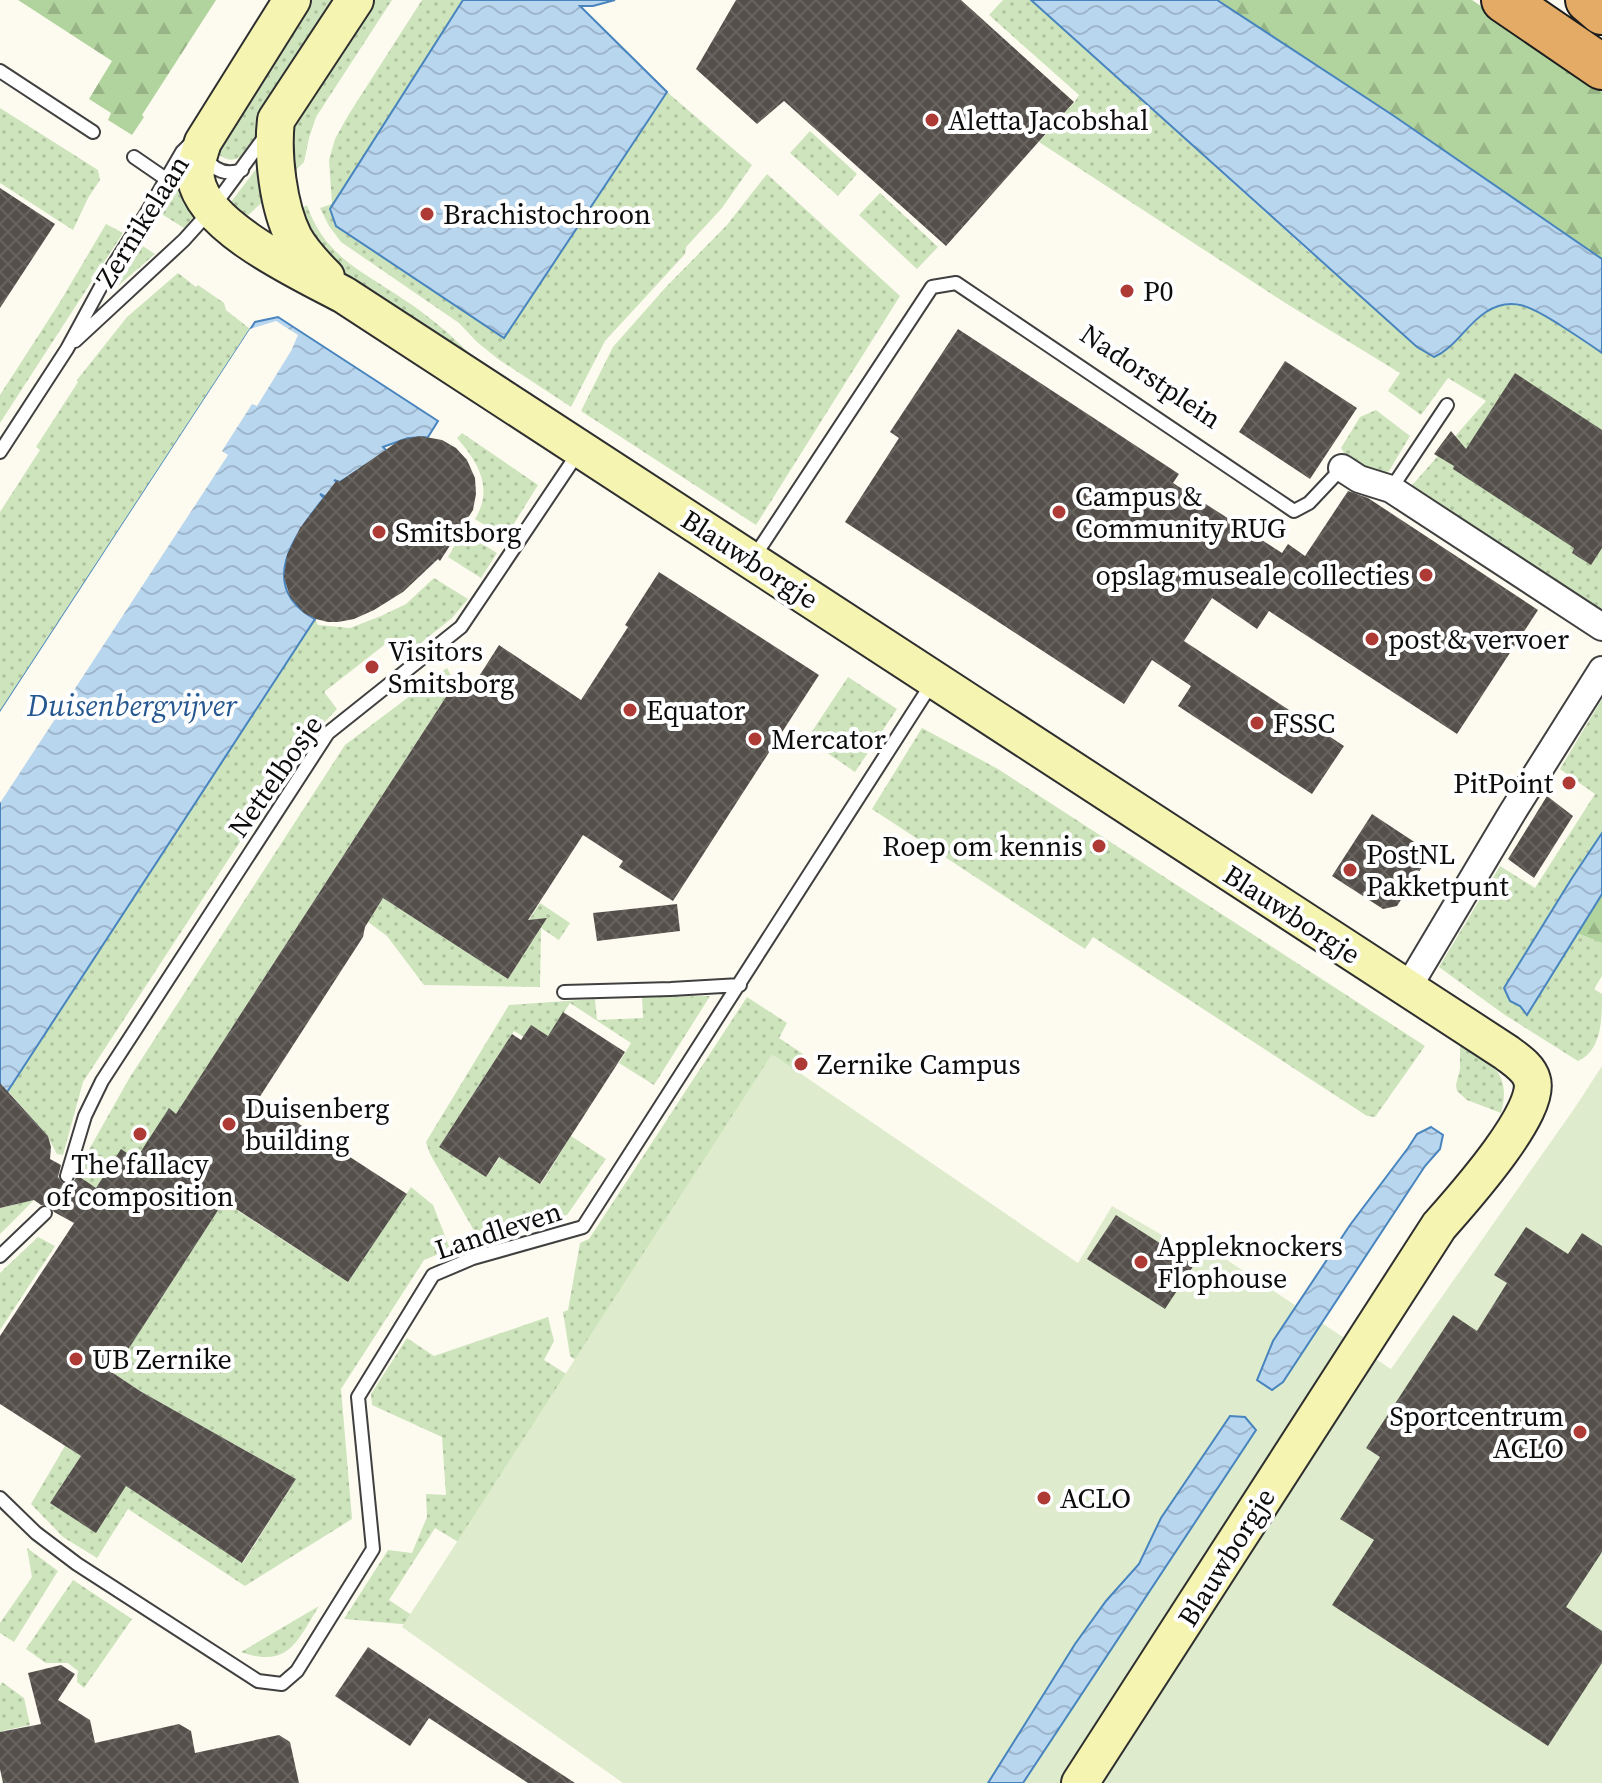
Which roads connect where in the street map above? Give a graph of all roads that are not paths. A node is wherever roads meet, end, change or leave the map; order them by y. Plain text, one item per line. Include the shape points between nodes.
1 (292, 0) edge
2 (355, 0) edge
3 (1504, 0) edge
4 (1588, 0) edge
5 (1602, 12) edge
6 (1602, 67) edge
7 (0, 71) edge
8 (227, 101) junction
9 (276, 120) junction
10 (93, 132) dead end
11 (203, 142) junction
12 (134, 157) dead end
13 (242, 170) junction
14 (166, 179) junction
15 (211, 210) junction
16 (344, 295) junction
17 (67, 349) junction
18 (1447, 405) dead end
19 (581, 449) junction
20 (0, 452) edge
21 (1342, 468) joint
22 (1391, 489) junction
23 (752, 560) junction
24 (1602, 627) edge
25 (1602, 670) edge
26 (934, 680) junction
27 (740, 985) junction
28 (1407, 989) junction
29 (564, 992) dead end
30 (67, 1176) dead end
31 (45, 1213) dead end
32 (0, 1256) edge
33 (0, 1498) edge
34 (1080, 1783) edge

1 - 8 street, Zernikelaan
2 - 9 street, Zernikelaan
3 - 6 highway
4 - 5 highway
7 - 10 lane
8 - 11 street, Zernikelaan
8 - 14 lane, Zernikelaan via 182,152
9 - 13 lane, Zernikelaan
9 - 16 street, Blauwborgje via 275,161 290,227 300,248
11 - 13 lane, Zernikelaan via 215,168 225,173
11 - 15 street, Zernikelaan via 196,176
12 - 14 lane
13 - 15 lane, Zernikelaan
14 - 17 lane, Zernikelaan
15 - 16 street, Blauwborgje via 283,262
15 - 17 lane, Zernikelaan
16 - 19 street, Blauwborgje
17 - 20 lane, Zernikelaan
18 - 22 lane
19 - 23 street, Blauwborgje
19 - 30 lane, Nettelbosje via 461,627 328,733 102,1081
21 - 22 street, Nadorstplein
21 - 23 lane, Nadorstplein via 1309,503 1294,511 956,283 932,287
22 - 24 street, Nadorstplein
23 - 26 street, Blauwborgje
25 - 28 street
26 - 27 lane, Landleven
26 - 28 street, Blauwborgje
27 - 29 lane
27 - 33 lane, Landleven via 583,1227 473,1258 433,1275 358,1397 373,1549 297,1671 282,1684 247,1675 90,1572 36,1533
28 - 34 street, Blauwborgje via 1521,1064 1532,1080 1531,1100 1479,1180 1439,1226
31 - 32 lane

